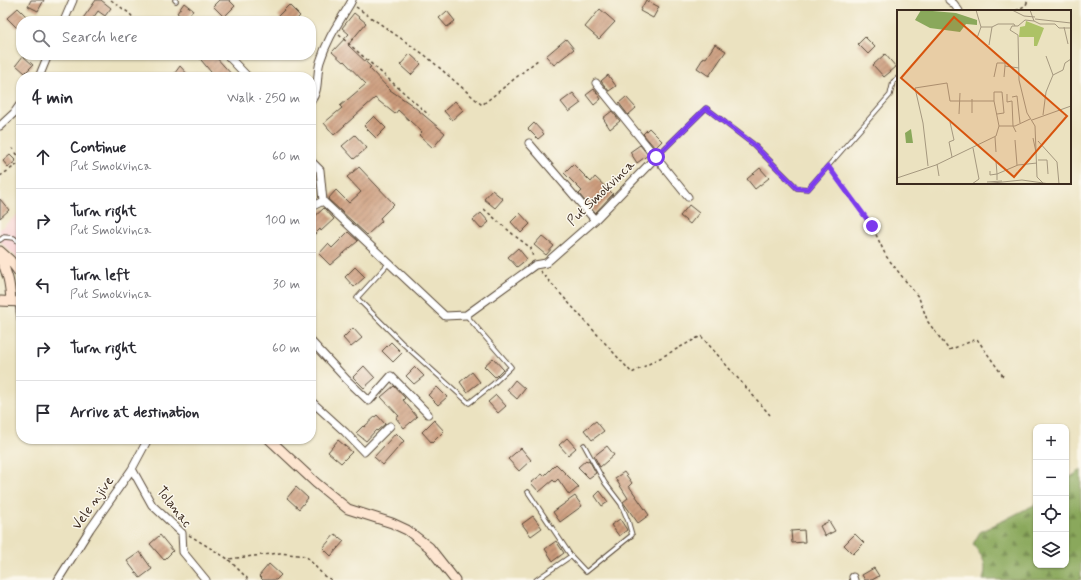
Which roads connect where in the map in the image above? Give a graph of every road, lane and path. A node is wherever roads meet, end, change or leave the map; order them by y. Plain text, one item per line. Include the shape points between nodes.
1 (73, 0) edge
2 (111, 0) edge
3 (949, 0) edge
4 (1028, 0) edge
5 (351, 2) edge
6 (958, 10) edge
7 (1018, 10) edge
8 (66, 16) edge
9 (132, 16) edge
10 (333, 31) junction
11 (540, 59) dead end
12 (46, 60) edge
13 (231, 60) edge
14 (40, 72) edge
15 (243, 72) edge
16 (897, 79) edge
17 (596, 83) dead end
18 (316, 95) edge
19 (16, 110) edge
20 (429, 115) dead end
21 (0, 126) edge
22 (529, 143) dead end
23 (12, 148) dead end
24 (16, 153) edge
25 (656, 157) junction
26 (16, 164) edge
27 (316, 166) edge
28 (828, 166) junction
29 (0, 176) edge
30 (688, 197) dead end
31 (323, 201) junction
32 (316, 204) edge
33 (484, 209) dead end
34 (595, 220) junction
35 (0, 240) edge
36 (16, 240) edge
37 (0, 251) edge
38 (0, 258) edge
39 (389, 263) junction
40 (534, 264) junction
41 (16, 268) edge
42 (16, 299) edge
43 (0, 301) edge
44 (16, 301) edge
45 (466, 315) junction
46 (316, 346) edge
47 (1003, 376) dead end
48 (316, 406) edge
49 (428, 414) dead end
50 (770, 415) dead end
51 (390, 426) dead end
52 (145, 444) edge
53 (274, 444) edge
54 (584, 445) dead end
55 (132, 469) junction
56 (528, 492) dead end
57 (182, 533) junction
58 (571, 556) junction
59 (228, 559) junction
60 (58, 580) edge
61 (206, 580) edge
62 (247, 580) edge
63 (332, 580) edge
64 (454, 580) edge
65 (536, 580) edge

1 - 8 street
2 - 9 path
3 - 6 street
4 - 7 path via 1026,5
5 - 10 street
5 - 11 path via 426,56 482,106
10 - 18 street via 320,64
10 - 20 path
12 - 14 street
13 - 15 street
16 - 28 lane, Put Smokvinca via 893,82 890,95
17 - 25 street
19 - 21 street
22 - 34 street
23 - 24 path
25 - 28 lane, Put Smokvinca via 706,108 753,144 797,188 808,189
25 - 30 street
25 - 34 street, Put Smokvinca
26 - 29 path
27 - 31 street via 320,170
28 - 47 path via 872,226 886,256 919,298 928,322 949,350 977,339
31 - 32 street
31 - 39 street
33 - 40 path via 531,248
34 - 40 street, Put Smokvinca via 546,263
35 - 36 lane via 4,237
37 - 41 main road
38 - 42 main road
39 - 45 street via 445,316
39 - 45 lane via 357,298 401,342 469,403 511,367
40 - 45 street, Put Smokvinca
40 - 50 path via 632,373 701,336
43 - 44 main road
46 - 49 street via 369,401 391,376
48 - 51 street via 364,452
52 - 55 street, Vele njive
53 - 64 main road via 348,509 407,530 429,547
54 - 58 lane via 605,483 621,504 632,535 586,572
55 - 57 street, Tolanac via 152,505
55 - 60 street, Vele njive
56 - 58 lane
57 - 59 path via 188,534
57 - 61 street, Tolanac via 183,552
58 - 65 lane
59 - 62 path
59 - 63 path via 280,553 306,556 324,576

